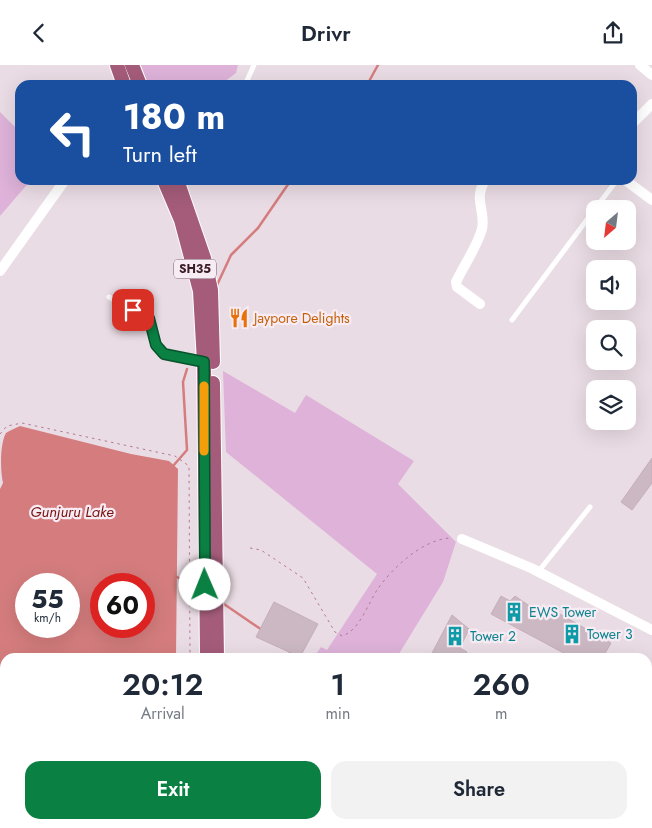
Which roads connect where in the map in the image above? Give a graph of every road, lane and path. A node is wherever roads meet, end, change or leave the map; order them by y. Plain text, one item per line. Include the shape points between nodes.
1 (117, 65) edge
2 (132, 65) edge
3 (254, 65) edge
4 (640, 65) edge
5 (652, 75) edge
6 (122, 80) edge
7 (138, 80) edge
8 (247, 80) edge
9 (652, 104) edge
10 (637, 119) edge
11 (61, 185) edge
12 (176, 185) edge
13 (177, 185) edge
14 (482, 185) edge
15 (613, 185) edge
16 (632, 185) edge
17 (602, 200) edge
18 (652, 200) edge
19 (586, 221) edge
20 (0, 271) edge
21 (109, 297) dead end
22 (480, 305) dead end
23 (512, 320) dead end
24 (204, 362) junction
25 (0, 434) edge
26 (590, 507) dead end
27 (462, 539) joint
28 (250, 548) dead end
29 (538, 572) junction
30 (652, 630) edge
31 (190, 653) edge
32 (206, 653) edge
33 (217, 653) edge

1 - 6 main road
2 - 7 main road
3 - 8 lane
4 - 5 street
9 - 10 street
11 - 20 street
12 - 24 main road, SH35 via 181,220 200,291
13 - 33 main road, SH35 via 204,259 211,290
14 - 22 street via 478,201 483,220 481,231 456,281 457,287
15 - 17 lane
16 - 18 street
19 - 23 lane
21 - 24 lane via 149,318 156,345 164,354
24 - 32 main road, SH35
25 - 31 path via 7,426 22,423 175,456 189,466
26 - 29 lane
27 - 28 path via 447,538 416,551 382,584 354,627 342,636 334,632 304,578 261,550
27 - 29 street
29 - 30 street

